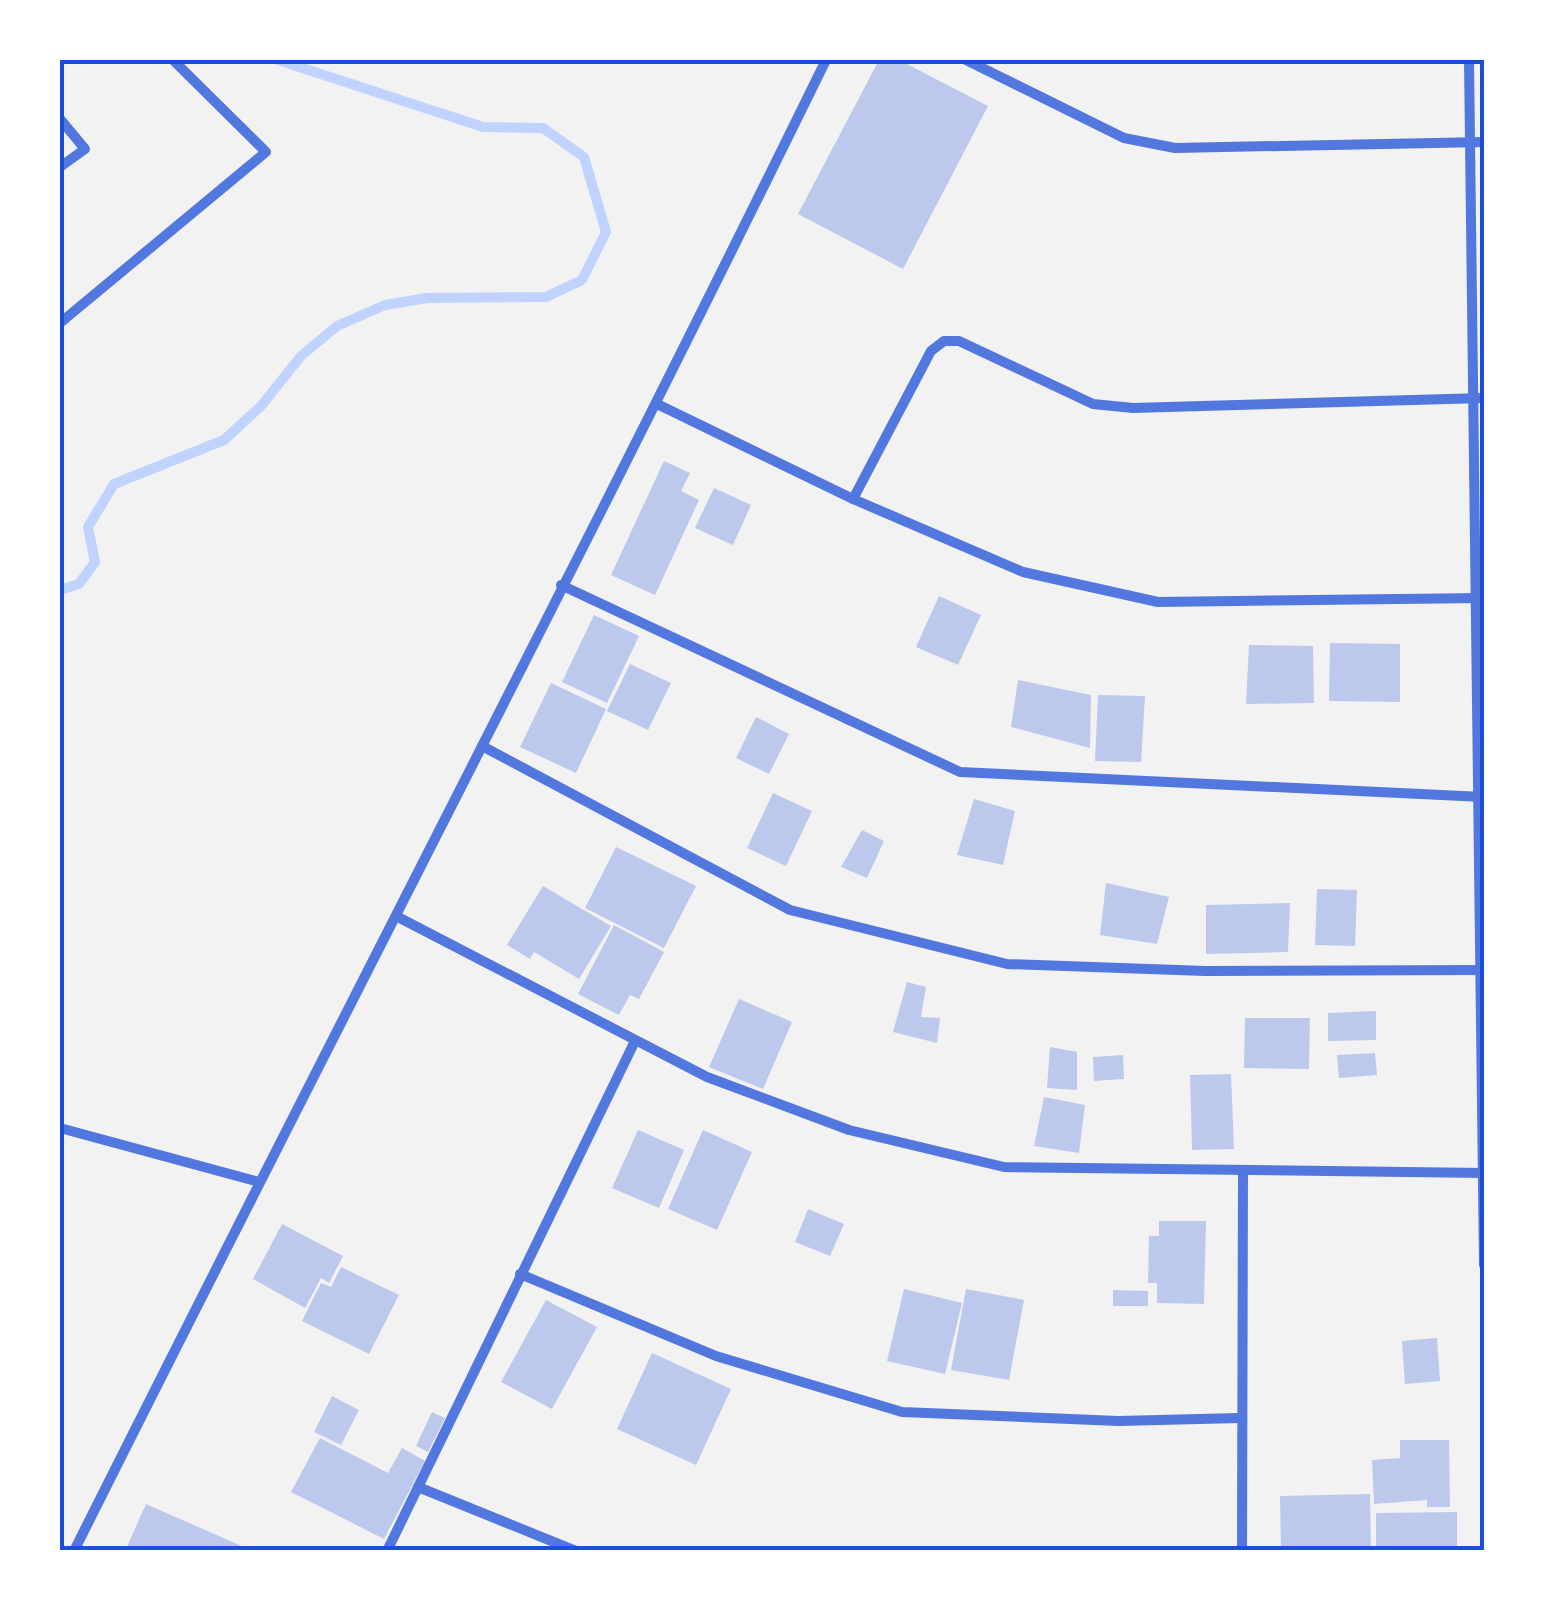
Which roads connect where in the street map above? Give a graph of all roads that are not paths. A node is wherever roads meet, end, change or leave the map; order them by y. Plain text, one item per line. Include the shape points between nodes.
1 (173, 60) edge
2 (826, 60) edge
3 (966, 60) edge
4 (1469, 60) edge
5 (60, 120) edge
6 (1468, 142) junction
7 (1484, 142) edge
8 (60, 167) edge
9 (60, 324) edge
10 (1479, 398) edge
11 (658, 404) junction
12 (853, 499) junction
13 (561, 586) junction
14 (1482, 598) edge
15 (482, 746) junction
16 (1482, 797) edge
17 (396, 916) junction
18 (1482, 970) edge
19 (635, 1041) junction
20 (60, 1128) edge
21 (1243, 1170) junction
22 (1484, 1173) edge
23 (259, 1182) junction
24 (1484, 1265) edge
25 (520, 1274) junction
26 (1240, 1418) junction
27 (418, 1488) junction
28 (74, 1551) edge
29 (386, 1551) edge
30 (576, 1551) edge
31 (1242, 1551) edge

1 - 9 street via 266,152
2 - 11 street
3 - 6 street via 1124,138 1175,148
4 - 6 street
5 - 8 street via 84,148
6 - 7 street
6 - 10 street
10 - 12 street via 1093,404 959,341 944,342 931,351
10 - 14 street
11 - 12 street
11 - 13 street
12 - 14 street via 1023,572 1158,602
13 - 15 street
13 - 16 street via 960,772
14 - 16 street
15 - 17 street
15 - 18 street via 790,910 1007,964
16 - 18 street
17 - 19 street
17 - 23 street
18 - 22 street
19 - 21 street via 707,1077 849,1130 1004,1167
19 - 25 street
20 - 23 street
21 - 22 street
21 - 26 street
22 - 24 street
23 - 28 street
25 - 26 street via 716,1356 902,1412 1118,1421
25 - 27 street
26 - 31 street
27 - 29 street
27 - 30 street

